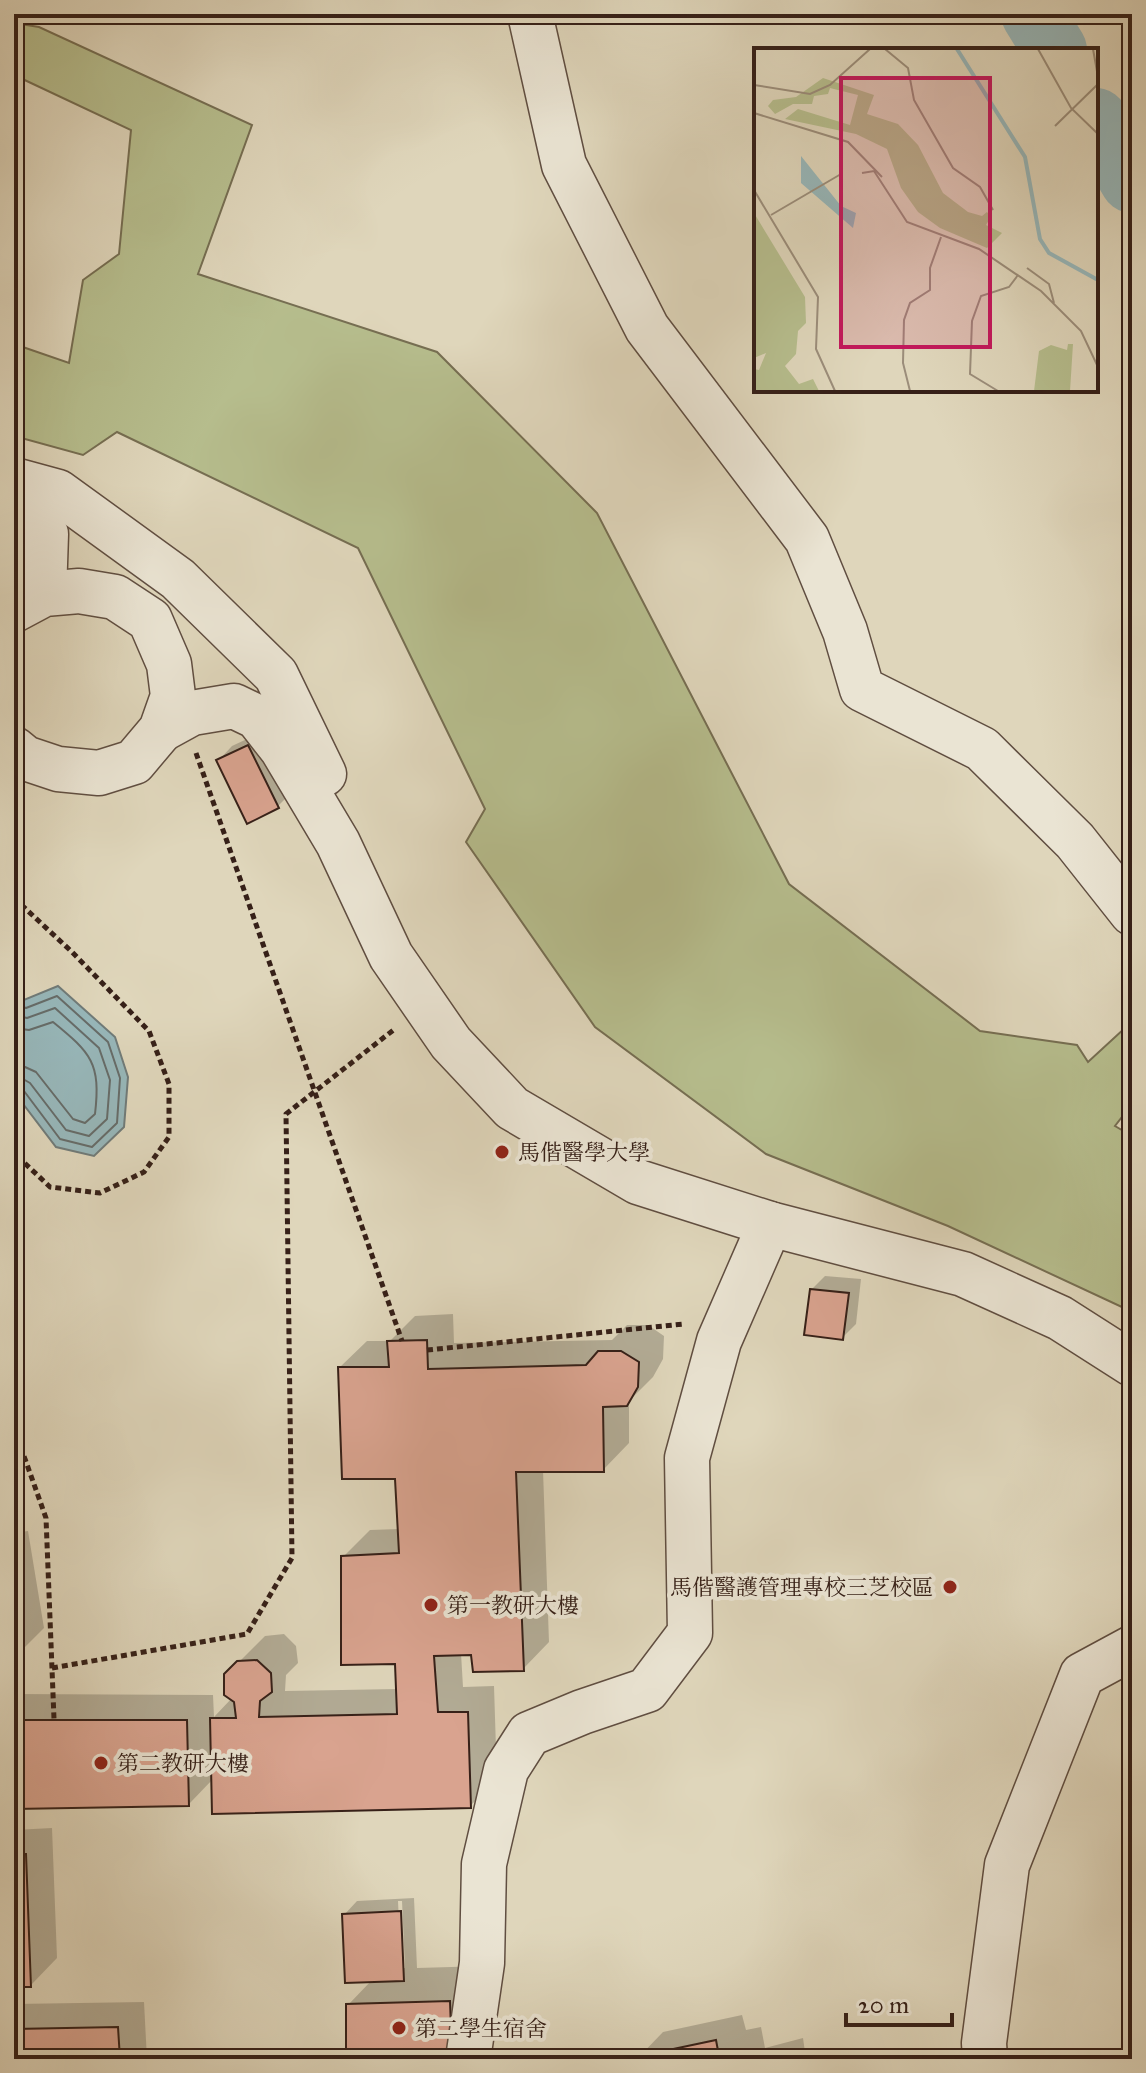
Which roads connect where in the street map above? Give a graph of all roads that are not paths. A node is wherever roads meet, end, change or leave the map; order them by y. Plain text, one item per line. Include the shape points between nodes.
1 (530, 14) edge
2 (14, 480) edge
3 (14, 505) edge
4 (178, 579) junction
5 (29, 602) edge
6 (150, 620) junction
7 (172, 724) junction
8 (14, 749) edge
9 (338, 843) junction
10 (1132, 913) edge
11 (770, 1224) junction
12 (1132, 1364) edge
13 (1132, 1648) edge
14 (468, 2059) edge
15 (985, 2059) edge

1 - 10 lane via 564,165 647,328 807,539 845,631 862,689 982,749 1075,841
2 - 4 lane via 58,492
3 - 5 lane via 46,534
4 - 6 lane
4 - 9 lane via 276,675 326,779
5 - 6 lane via 79,591 115,597
6 - 7 lane via 169,664
7 - 8 lane via 134,762 99,773 58,769
7 - 9 lane via 192,713 234,706 257,717
9 - 11 lane via 391,956 451,1043 512,1108 638,1182
11 - 12 lane via 963,1274 1060,1318
11 - 14 lane via 719,1341 687,1458 690,1633 647,1690 529,1734 506,1770 484,1864 482,1963
13 - 15 lane via 1082,1675 1007,1865

